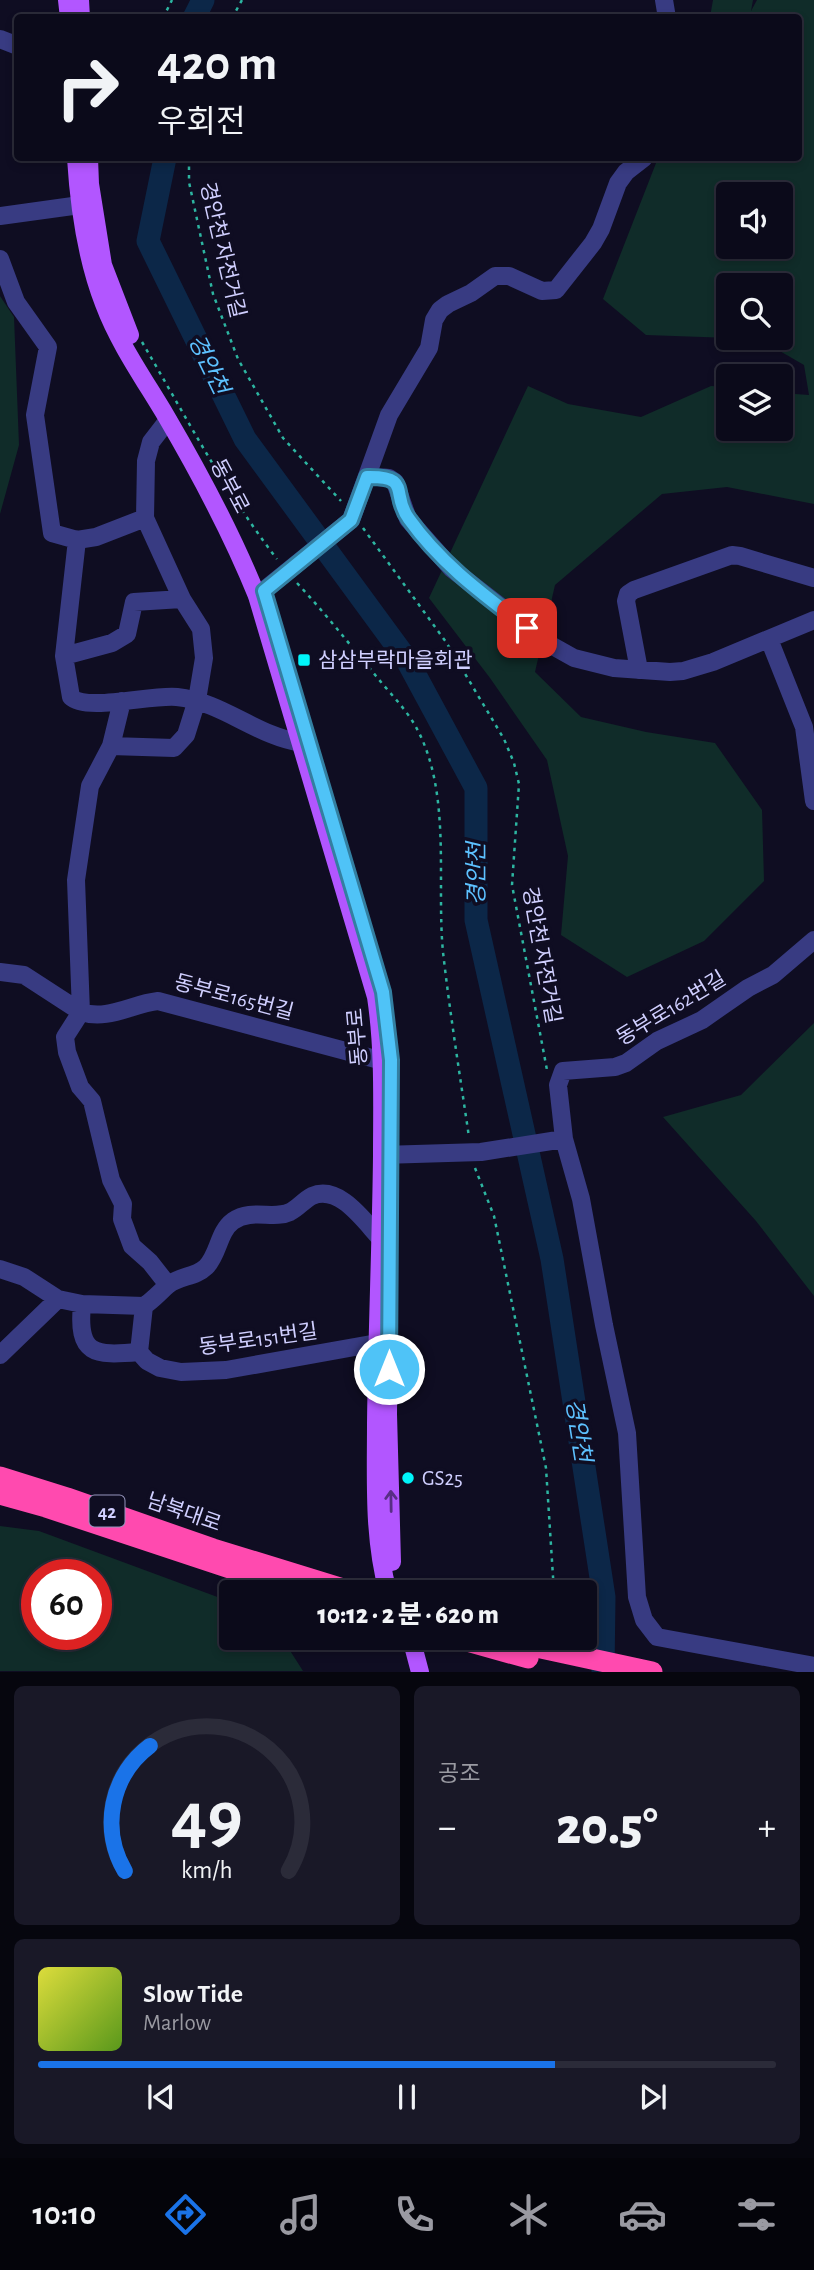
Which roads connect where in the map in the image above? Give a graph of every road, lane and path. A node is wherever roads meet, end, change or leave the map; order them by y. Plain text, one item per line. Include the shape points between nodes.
1 (76, 161) edge
2 (89, 161) edge
3 (189, 161) edge
4 (640, 161) edge
5 (80, 205) junction
6 (0, 216) edge
7 (0, 260) edge
8 (140, 338) dead end
9 (168, 420) junction
10 (367, 477) junction
11 (351, 516) junction
12 (145, 518) junction
13 (77, 540) junction
14 (287, 572) junction
15 (814, 578) edge
16 (261, 594) junction
17 (182, 599) junction
18 (814, 620) edge
19 (769, 639) junction
20 (64, 656) junction
21 (639, 670) junction
22 (197, 700) junction
23 (122, 701) junction
24 (809, 727) edge
25 (302, 743) junction
26 (111, 746) junction
27 (814, 801) edge
28 (814, 940) edge
29 (0, 972) edge
30 (81, 1012) junction
31 (383, 1061) junction
32 (549, 1082) dead end
33 (564, 1139) junction
34 (476, 1152) junction
35 (386, 1155) junction
36 (380, 1238) junction
37 (0, 1269) edge
38 (168, 1285) junction
39 (58, 1299) junction
40 (82, 1304) junction
41 (144, 1306) junction
42 (377, 1343) junction
43 (139, 1352) junction
44 (0, 1355) edge
45 (0, 1477) edge
46 (0, 1494) edge
47 (209, 1555) junction
48 (272, 1580) edge
49 (306, 1580) edge
50 (385, 1580) edge
51 (396, 1580) edge
52 (553, 1580) edge
53 (404, 1650) edge
54 (414, 1650) edge
55 (500, 1650) edge
56 (551, 1650) edge
57 (814, 1666) edge
58 (410, 1671) edge
59 (420, 1671) edge
60 (586, 1671) edge
61 (652, 1671) edge

1 - 5 main road, 동부로
2 - 16 main road via 103,265 129,334 242,535
3 - 11 path, 경안천 자전거길 via 189,182 213,294 238,359 283,438
4 - 10 street via 618,183 593,243 556,290 542,291 509,276 495,276 440,310 429,348 389,415
5 - 6 street
5 - 9 main road, 동부로 via 103,303
7 - 13 street via 16,302 48,347 35,415 52,533
8 - 14 path via 226,487
9 - 12 street via 151,442 146,461
9 - 16 main road, 동부로
10 - 11 street
10 - 21 street via 395,482 408,519 452,569 549,644 594,664
11 - 14 street
11 - 32 path, 경안천 자전거길 via 446,642 514,763 519,783 512,885
12 - 13 street
12 - 17 street
13 - 20 street
14 - 16 street
14 - 34 path via 413,722 425,749 437,803 443,950
15 - 21 street via 732,555 634,590 626,601
16 - 25 main road, 동부로
16 - 35 main road via 383,992 391,1060
17 - 20 street via 134,603 127,634 112,643
17 - 22 street via 201,629 204,659
18 - 19 street
19 - 21 street via 696,668
19 - 24 street
20 - 23 street via 75,701
22 - 23 street via 163,696
22 - 25 street via 269,735
22 - 26 street via 186,734 174,748
23 - 26 street
24 - 27 street
25 - 31 main road, 동부로 via 376,997
26 - 30 street via 90,786 76,880
28 - 33 street, 동부로162번길 via 773,975 626,1063 563,1071 558,1085
29 - 30 street via 24,975
30 - 31 street, 동부로165번길 via 103,1015 158,1000
30 - 38 street via 65,1037 67,1052 80,1087 92,1101 132,1246
31 - 35 main road, 동부로
33 - 34 street
33 - 57 street via 581,1199 627,1433 636,1585 644,1620 657,1637
34 - 35 street
34 - 52 path via 494,1216 546,1468
35 - 36 main road, 동부로
51 -> 35 main road
36 - 38 street via 337,1198 313,1195 289,1212 258,1213 235,1220 222,1234 207,1267
36 - 42 main road, 동부로
37 - 39 street via 24,1277
38 - 41 street
39 - 40 street
39 - 44 street
40 - 41 street
40 - 43 street via 82,1337 96,1352
41 - 43 street
42 - 43 street, 동부로151번길 via 215,1371 160,1368
42 - 50 main road, 동부로 via 376,1516
45 - 47 highway, 남북대로 / 42 via 67,1498
46 - 47 highway, 남북대로 / 42
47 - 48 highway, 남북대로 / 42
47 - 49 highway, 남북대로 / 42
53 - 58 main road
54 - 59 main road
55 - 60 highway
56 - 61 highway

